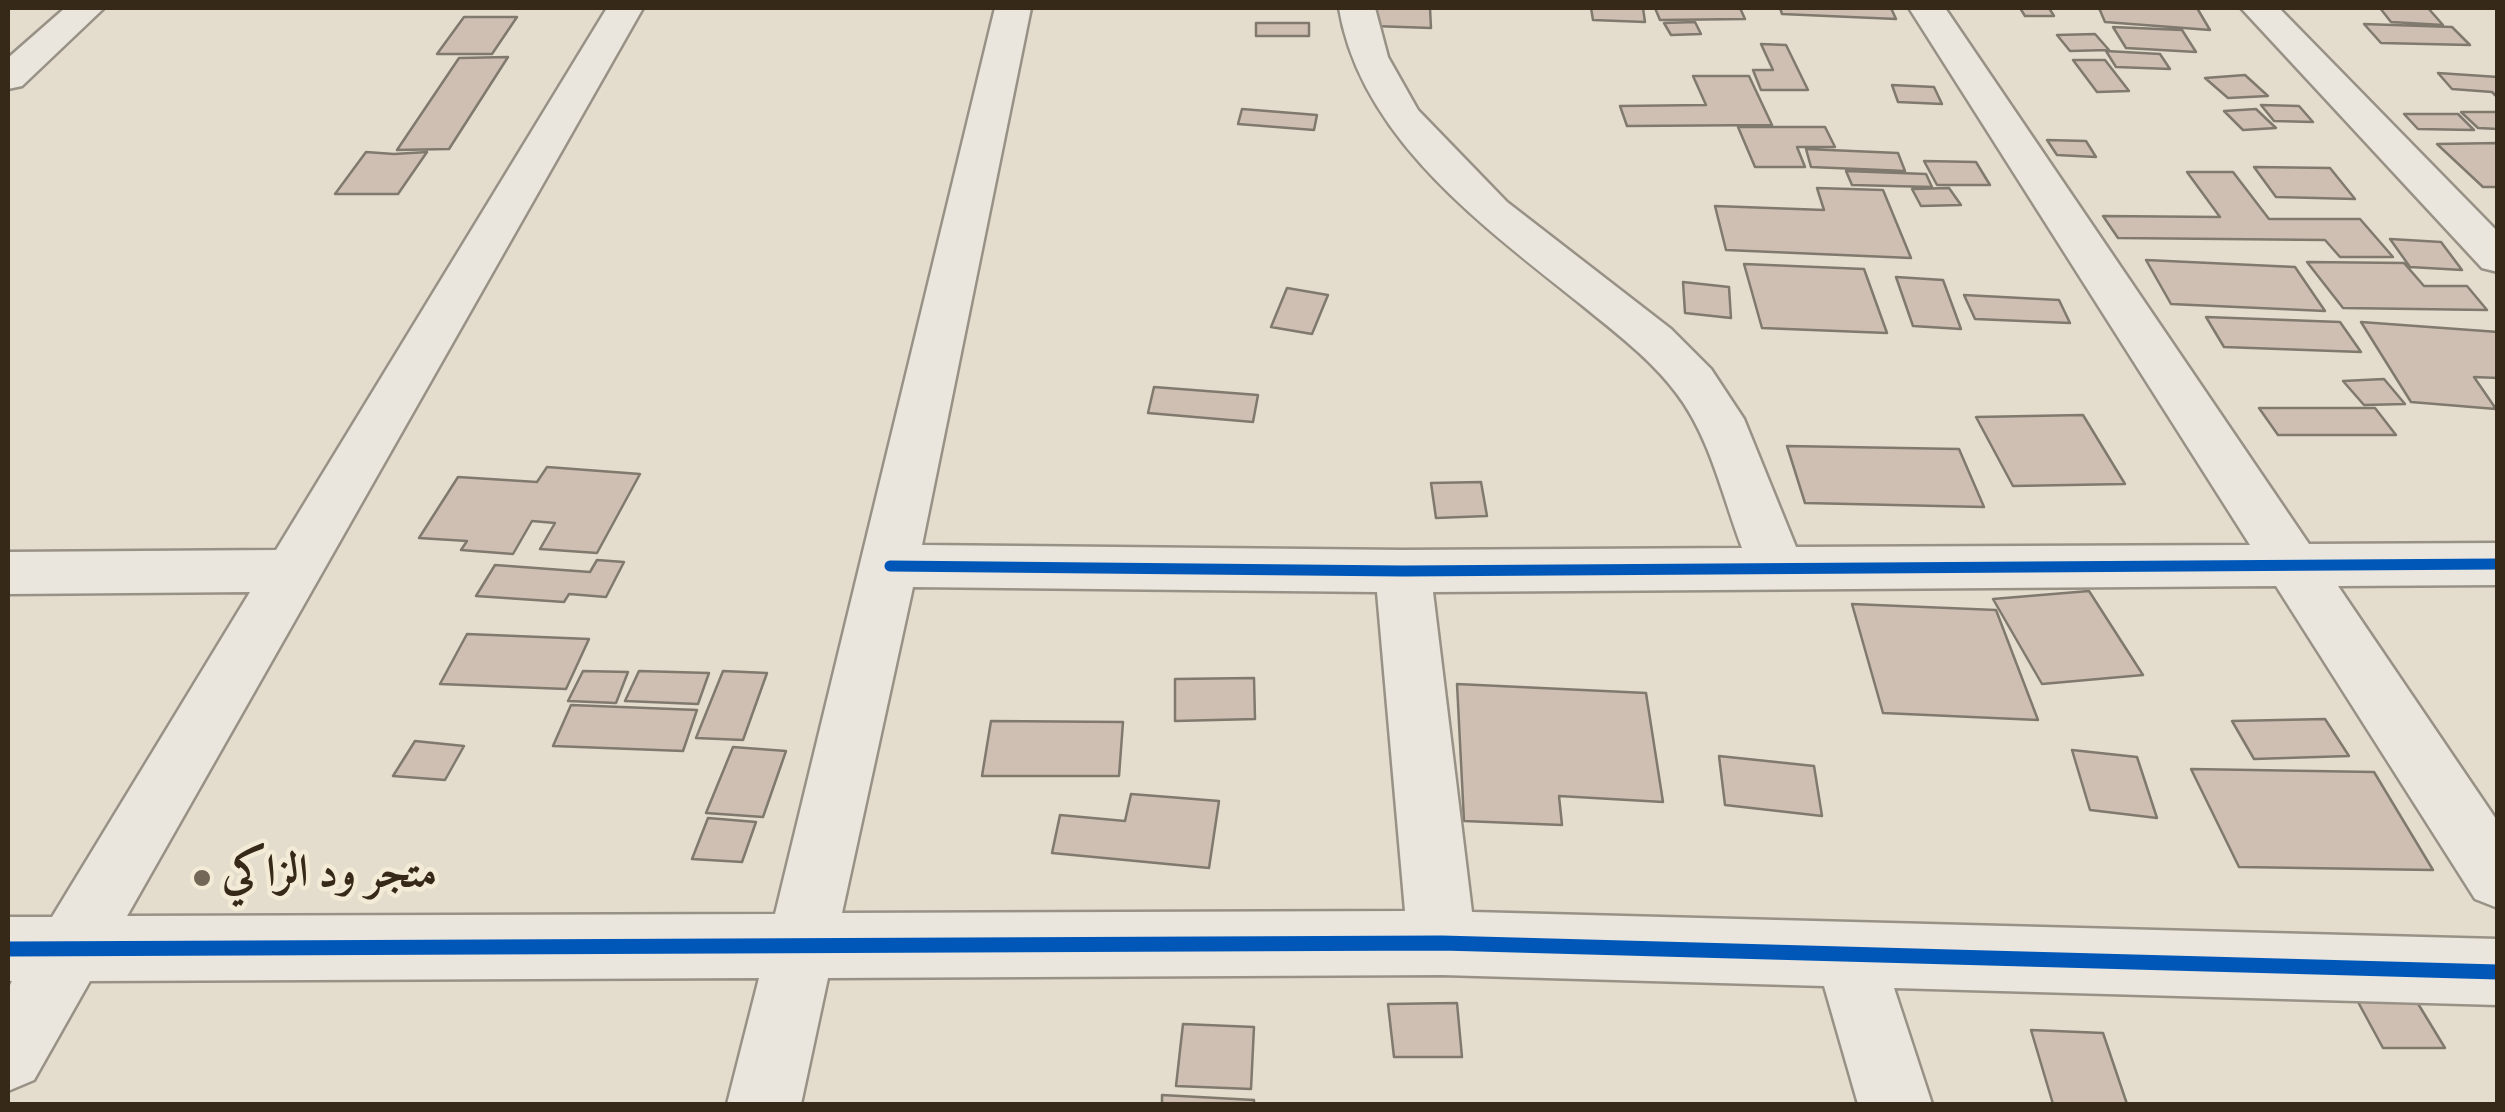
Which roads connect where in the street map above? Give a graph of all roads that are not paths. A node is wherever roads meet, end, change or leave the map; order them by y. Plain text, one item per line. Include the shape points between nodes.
1 (86, 8) edge
2 (624, 8) edge
3 (1013, 8) edge
4 (1357, 8) edge
5 (1927, 8) edge
6 (2259, 8) edge
7 (8, 78) edge
8 (2498, 258) edge
9 (2498, 564) edge
10 (890, 566) junction
11 (1776, 566) junction
12 (2292, 568) junction
13 (290, 570) junction
14 (1404, 572) junction
15 (8, 574) edge
16 (2498, 878) edge
17 (1442, 943) junction
18 (800, 946) junction
19 (38, 949) edge
20 (1849, 955) junction
21 (2498, 972) edge
22 (8, 1055) edge
23 (764, 1104) edge
24 (1895, 1104) edge

1 - 7 street
2 - 13 street
3 - 10 street
4 - 11 street via 1369,57 1402,116 1492,211 1654,340 1694,381 1719,419
5 - 12 street
6 - 8 street
9 - 12 street
10 - 14 street
10 - 18 street
11 - 12 street
11 - 14 street
12 - 16 street
13 - 15 street
13 - 19 street
14 - 17 street
17 - 18 street
17 - 20 street
18 - 19 street
18 - 23 street
19 - 22 street
20 - 21 street
20 - 24 street

